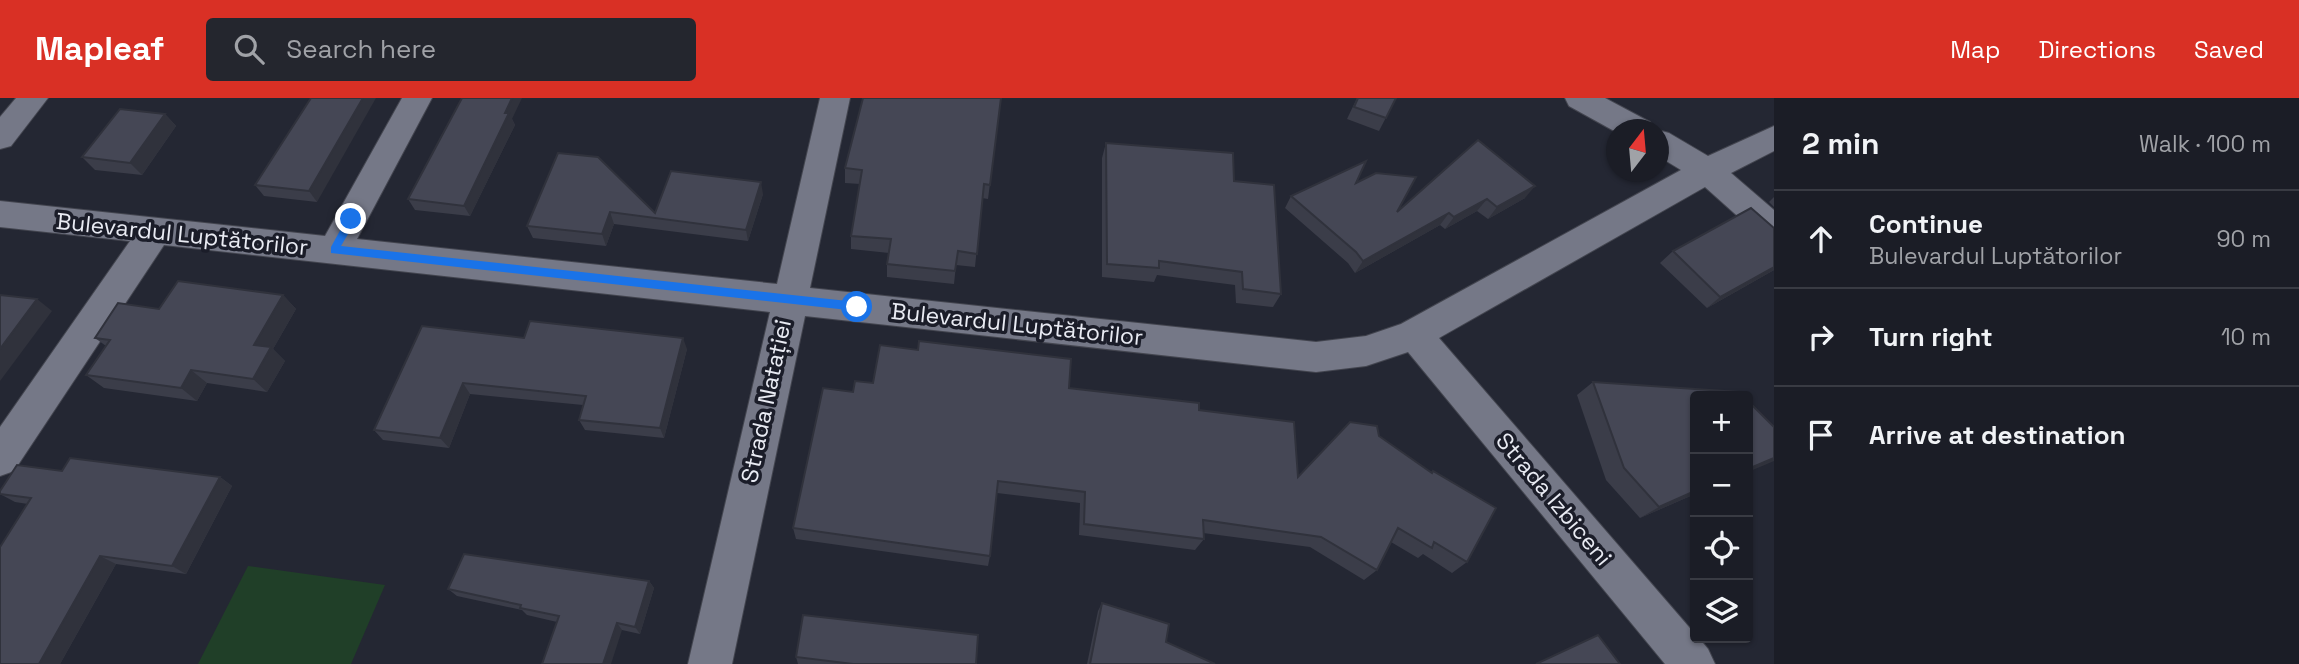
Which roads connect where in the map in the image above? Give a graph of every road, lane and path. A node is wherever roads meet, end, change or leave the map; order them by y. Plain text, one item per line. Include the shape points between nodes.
1 (33, 98) edge
2 (417, 98) edge
3 (835, 98) edge
4 (1580, 98) edge
5 (1619, 119) edge
6 (1774, 137) edge
7 (0, 138) edge
8 (1669, 148) edge
9 (1707, 171) junction
10 (0, 214) edge
11 (1774, 229) edge
12 (155, 231) junction
13 (334, 250) junction
14 (788, 299) junction
15 (1414, 334) junction
16 (0, 459) edge
17 (710, 664) edge
18 (1693, 664) edge

1 - 7 street
2 - 13 street
3 - 14 street, Strada Natației
4 - 5 street
6 - 9 street, Bulevardul Luptătorilor
8 - 9 street
9 - 11 street
9 - 15 street, Bulevardul Luptătorilor
10 - 12 street, Bulevardul Luptătorilor
12 - 13 street, Bulevardul Luptătorilor
12 - 16 street
13 - 14 street, Bulevardul Luptătorilor
14 - 15 street, Bulevardul Luptătorilor via 1316,357 1361,354
14 - 17 street, Strada Natației
15 - 18 street, Strada Izbiceni

